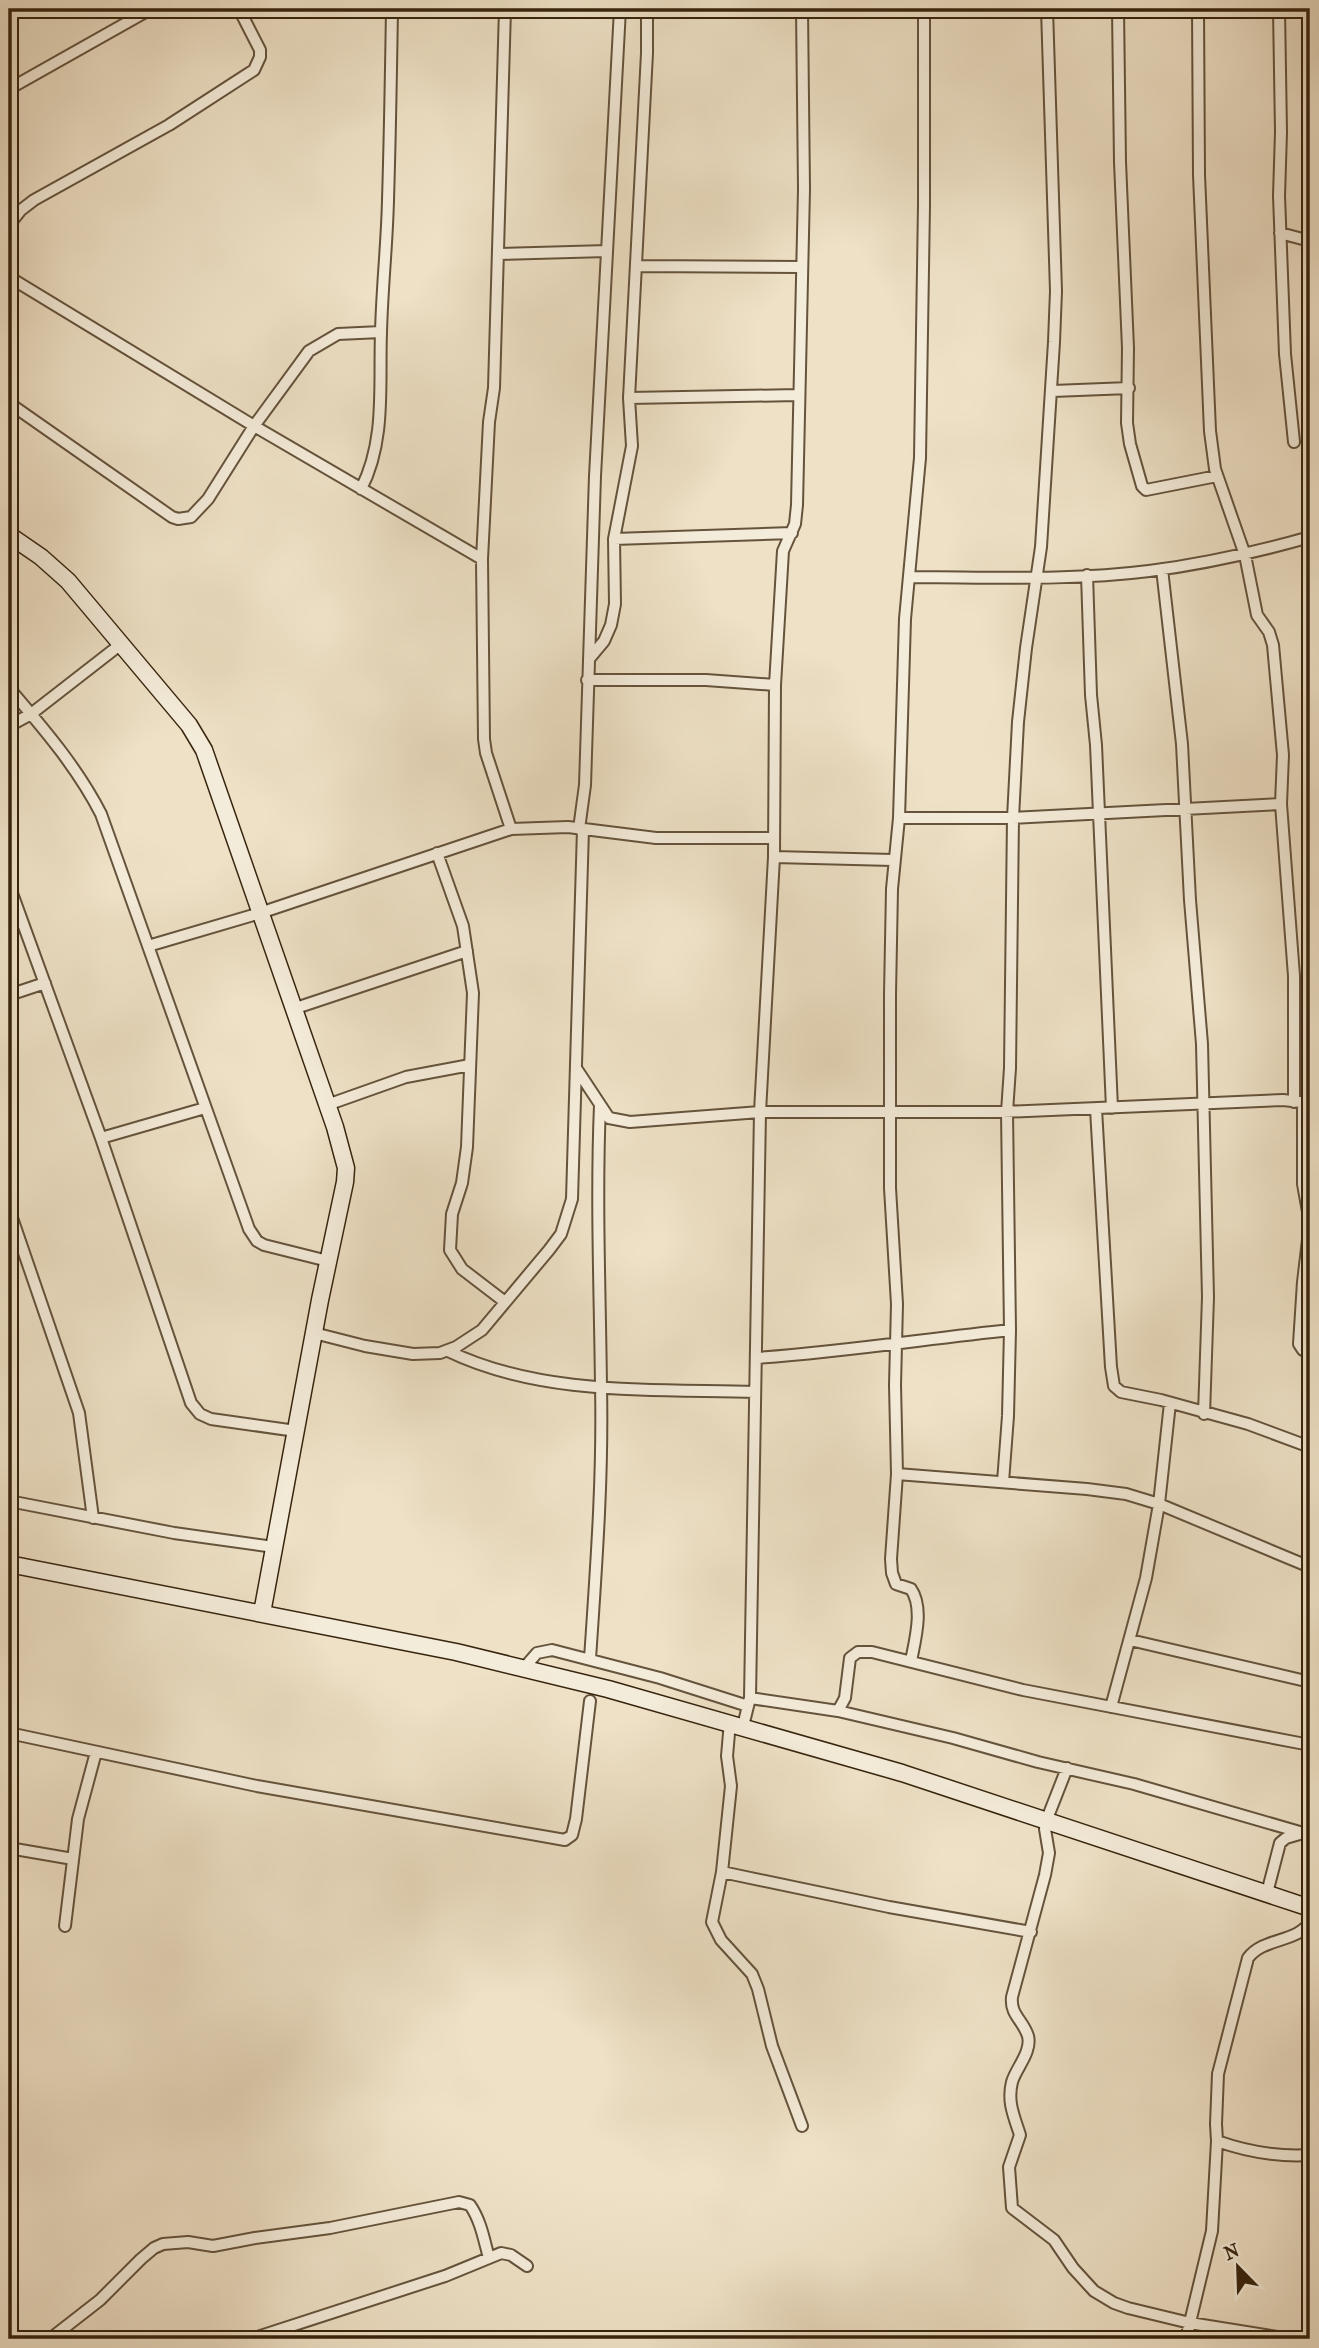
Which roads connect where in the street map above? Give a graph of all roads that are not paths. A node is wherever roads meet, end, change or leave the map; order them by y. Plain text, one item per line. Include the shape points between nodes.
1 (151, 9) edge
2 (239, 9) edge
3 (392, 9) edge
4 (505, 9) edge
5 (620, 9) edge
6 (647, 9) edge
7 (802, 9) edge
8 (924, 9) edge
9 (1047, 9) edge
10 (1118, 9) edge
11 (1198, 9) edge
12 (1279, 9) edge
13 (1310, 9) edge
14 (9, 89) edge
15 (9, 225) edge
16 (1280, 233) junction
17 (1310, 241) edge
18 (607, 251) junction
19 (498, 254) junction
20 (637, 267) junction
21 (802, 267) junction
22 (9, 277) edge
23 (381, 332) junction
24 (1129, 388) junction
25 (1053, 391) junction
26 (798, 395) junction
27 (629, 398) junction
28 (9, 403) edge
29 (254, 426) junction
30 (1294, 442) dead end
31 (1217, 476) junction
32 (361, 489) junction
33 (792, 533) junction
34 (9, 535) edge
35 (1310, 537) edge
36 (614, 539) junction
37 (1245, 555) junction
38 (482, 559) junction
39 (1162, 569) junction
40 (1087, 575) junction
41 (909, 577) junction
42 (1038, 577) junction
43 (121, 644) junction
44 (589, 659) junction
45 (587, 680) junction
46 (775, 685) junction
47 (9, 688) edge
48 (31, 714) junction
49 (9, 726) edge
50 (1281, 804) junction
51 (1184, 810) junction
52 (1098, 815) junction
53 (898, 818) junction
54 (1013, 818) junction
55 (511, 829) junction
56 (581, 829) junction
57 (773, 838) junction
58 (437, 853) junction
59 (774, 857) junction
60 (893, 860) junction
61 (9, 885) edge
62 (260, 913) junction
63 (148, 946) junction
64 (467, 951) junction
65 (46, 983) junction
66 (9, 995) edge
67 (293, 1009) junction
68 (470, 1065) junction
69 (576, 1068) junction
70 (1205, 1103) junction
71 (1303, 1103) edge
72 (327, 1105) junction
73 (600, 1105) junction
74 (205, 1108) junction
75 (1112, 1108) junction
76 (1096, 1109) junction
77 (760, 1112) junction
78 (1007, 1112) junction
79 (889, 1114) junction
80 (101, 1138) junction
81 (9, 1209) edge
82 (328, 1261) junction
83 (505, 1302) junction
84 (1010, 1330) junction
85 (314, 1333) junction
86 (896, 1343) junction
87 (447, 1351) junction
88 (1310, 1353) edge
89 (756, 1358) junction
90 (601, 1387) junction
91 (755, 1392) junction
92 (1170, 1404) junction
93 (1204, 1414) junction
94 (296, 1431) junction
95 (1310, 1447) edge
96 (897, 1474) junction
97 (1003, 1482) junction
98 (9, 1501) edge
99 (1159, 1504) junction
100 (93, 1518) junction
101 (274, 1547) junction
102 (9, 1564) edge
103 (1310, 1567) edge
104 (262, 1613) junction
105 (1130, 1640) junction
106 (590, 1659) junction
107 (911, 1661) junction
108 (524, 1668) junction
109 (1310, 1682) edge
110 (590, 1701) dead end
111 (749, 1702) junction
112 (1111, 1707) junction
113 (838, 1711) junction
114 (736, 1724) junction
115 (9, 1732) edge
116 (1310, 1745) edge
117 (96, 1752) junction
118 (1067, 1768) junction
119 (1047, 1819) junction
120 (1307, 1833) edge
121 (9, 1848) edge
122 (73, 1859) junction
123 (722, 1872) junction
124 (1267, 1893) junction
125 (1310, 1908) edge
126 (1310, 1922) edge
127 (65, 1926) dead end
128 (1031, 1932) junction
129 (802, 2126) dead end
130 (1217, 2141) junction
131 (1310, 2155) edge
132 (489, 2258) junction
133 (527, 2266) dead end
134 (1190, 2323) junction
135 (50, 2339) edge
136 (251, 2339) edge
137 (1186, 2339) edge
138 (1290, 2339) edge

1 - 14 street
2 - 15 street via 260,50 254,70 169,125 34,200
3 - 23 street
4 - 19 street
5 - 18 street
6 - 20 street
7 - 21 street
8 - 41 street via 920,458
9 - 25 street via 1055,291
10 - 24 street
11 - 31 street via 1202,254 1210,431
12 - 13 street
12 - 16 street
16 - 17 street
16 - 30 street
18 - 19 street
18 - 44 street
19 - 38 street
20 - 21 street
20 - 27 street
21 - 26 street
22 - 29 street
23 - 29 street via 332,336 309,351
23 - 32 street via 378,437 371,470
24 - 25 street
24 - 31 street via 1129,439 1144,489
25 - 42 street
26 - 27 street
26 - 33 street via 797,505
27 - 36 street via 632,446
28 - 29 street via 178,519 191,517 208,499
29 - 32 street
31 - 37 street
32 - 38 street
33 - 36 street
33 - 46 street via 783,551
34 - 43 street via 55,569
35 - 37 street
36 - 44 street via 611,625
37 - 39 street
37 - 50 street via 1257,615 1273,645 1283,754
38 - 55 street via 484,739
39 - 40 street
39 - 51 street via 1182,744
40 - 42 street
40 - 52 street
41 - 42 street
41 - 53 street
42 - 54 street via 1018,722
43 - 48 street
43 - 62 street via 189,725 204,750
44 - 45 street
45 - 46 street
45 - 56 street
46 - 57 street
47 - 48 street
48 - 49 street
48 - 63 street via 78,774 101,814
50 - 51 street
50 - 71 street
51 - 52 street
51 - 70 street
52 - 54 street
52 - 75 street
53 - 54 street
53 - 60 street
54 - 78 street
55 - 56 street
55 - 58 street
56 - 57 street via 656,838
56 - 69 street
57 - 59 street
58 - 62 street
58 - 64 street
59 - 60 street
59 - 77 street
60 - 79 street
61 - 65 street
62 - 63 street
62 - 67 street
63 - 74 street
64 - 67 street
64 - 68 street via 473,993
65 - 66 street
65 - 80 street
67 - 72 street
68 - 72 street via 414,1075
68 - 83 street via 467,1147 452,1214 450,1250 462,1269
69 - 73 street
69 - 83 street via 568,1216 561,1234
70 - 71 street
70 - 75 street
70 - 93 street via 1208,1297
71 - 88 street via 1303,1184 1310,1223 1299,1344
72 - 82 street via 346,1168
73 - 77 street via 609,1118 630,1122
73 - 90 street
74 - 80 street
74 - 82 street via 257,1241 275,1250
75 - 76 street
76 - 78 street
76 - 92 street via 1113,1382 1121,1392
77 - 79 street
77 - 89 street
78 - 79 street
78 - 84 street
79 - 86 street
80 - 94 street via 196,1411 211,1419
81 - 100 street via 79,1413
82 - 85 street
83 - 87 street via 482,1330
84 - 86 street
84 - 97 street
85 - 87 street via 413,1354
85 - 94 street
86 - 89 street
86 - 96 street
87 - 90 street via 484,1368
89 - 91 street
90 - 91 street
90 - 106 street
91 - 111 street
92 - 93 street
92 - 99 street
93 - 95 street via 1248,1424
94 - 101 street
96 - 97 street
96 - 107 street via 891,1566 896,1584 911,1589 916,1598
97 - 99 street via 1114,1492
98 - 100 street
99 - 103 street
99 - 105 street
100 - 101 street
101 - 104 street
102 - 104 street
104 - 108 street
105 - 109 street
105 - 112 street
106 - 108 street via 546,1650
106 - 111 street
107 - 112 street
107 - 113 street via 872,1652 853,1654
108 - 114 street
110 - 117 street via 576,1818 572,1835 565,1840 257,1786
111 - 113 street
111 - 114 street
112 - 116 street
113 - 118 street
114 - 119 street
114 - 123 street via 727,1756 731,1786
115 - 117 street
117 - 122 street via 78,1819
118 - 119 street
118 - 120 street
119 - 124 street
119 - 128 street via 1049,1853
120 - 124 street via 1280,1843
121 - 122 street
122 - 127 street
123 - 128 street
123 - 129 street via 713,1927 752,1974
124 - 125 street
126 - 130 street via 1303,1931 1261,1946 1248,1958 1218,2074
128 - 134 street via 1011,2004 1028,2036 1010,2096 1020,2135 1009,2167 1011,2204 1054,2240 1094,2291 1128,2308
130 - 131 street via 1243,2150
130 - 134 street via 1212,2231
132 - 133 street via 511,2255
132 - 135 street via 473,2210 459,2202 214,2246 163,2245
132 - 136 street
134 - 137 street
134 - 138 street

